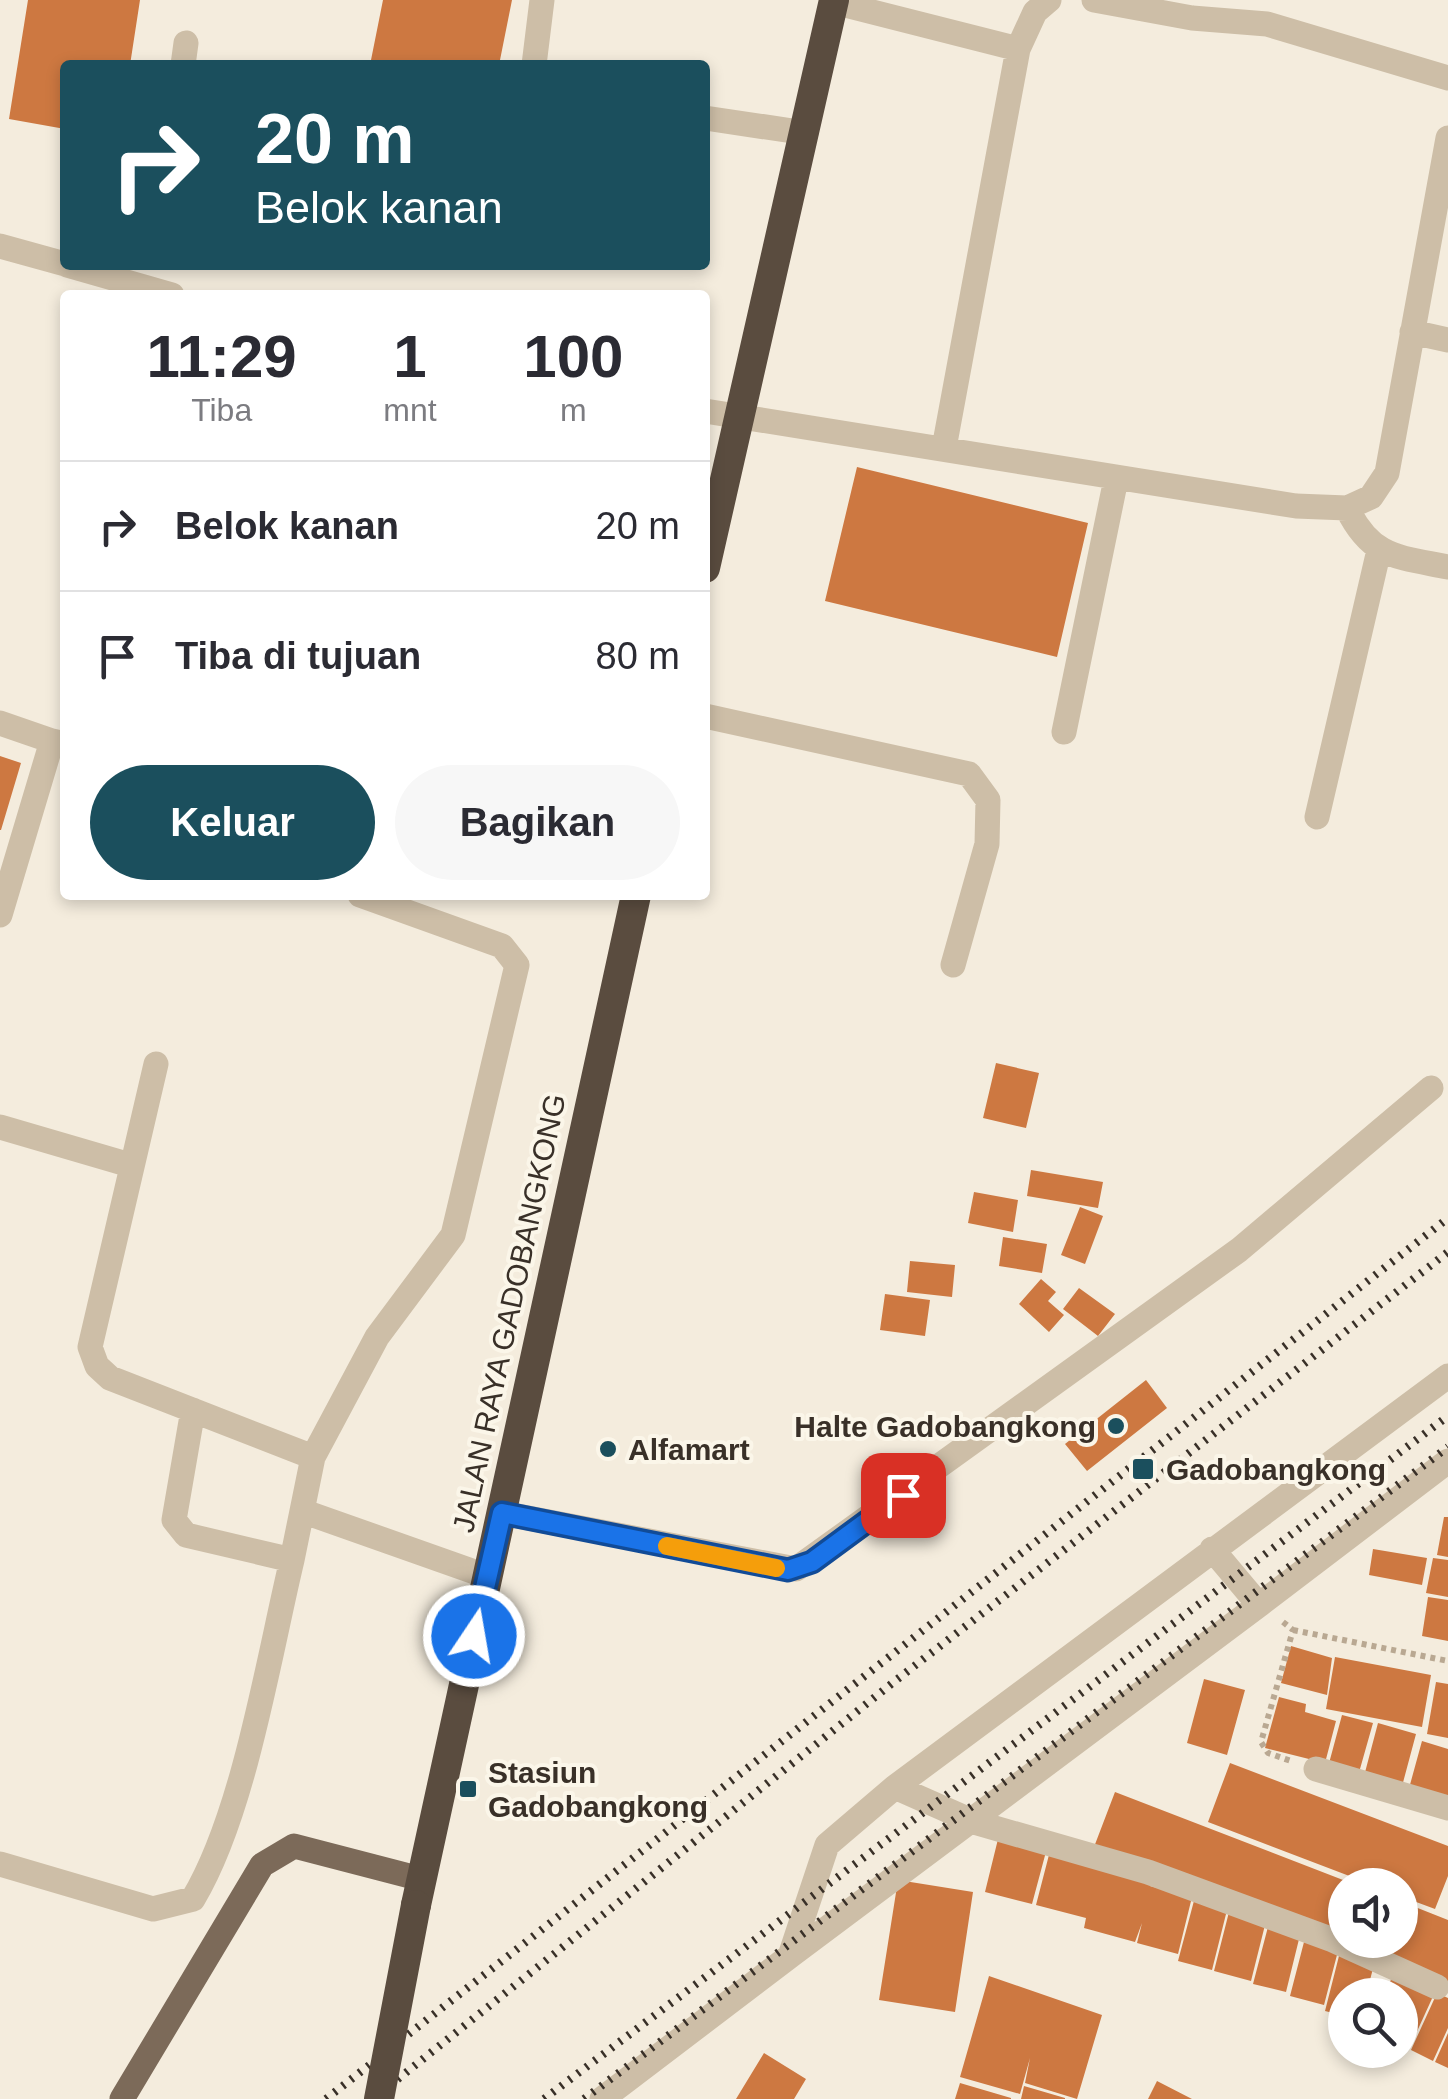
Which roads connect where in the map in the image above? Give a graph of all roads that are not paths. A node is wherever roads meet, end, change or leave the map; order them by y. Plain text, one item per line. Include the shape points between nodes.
1 (542, 0) edge
2 (1049, 0) edge
3 (1094, 0) edge
4 (834, 1) edge
5 (927, 12) edge
6 (1018, 49) junction
7 (535, 60) edge
8 (1448, 78) edge
9 (710, 119) edge
10 (806, 133) junction
11 (1448, 138) edge
12 (1443, 191) edge
13 (0, 246) edge
14 (60, 263) edge
15 (92, 270) edge
16 (160, 283) edge
17 (1412, 332) junction
18 (1448, 340) edge
19 (710, 413) edge
20 (737, 418) junction
21 (944, 448) junction
22 (1116, 479) junction
23 (1347, 508) junction
24 (710, 545) edge
25 (1379, 550) junction
26 (1448, 567) edge
27 (710, 717) edge
28 (0, 722) edge
29 (1064, 732) dead end
30 (59, 742) edge
31 (1316, 817) dead end
32 (374, 900) edge
33 (635, 900) edge
34 (0, 915) edge
35 (953, 965) dead end
36 (156, 1064) dead end
37 (1431, 1088) dead end
38 (0, 1127) edge
39 (130, 1165) junction
40 (1448, 1376) edge
41 (192, 1410) junction
42 (313, 1457) junction
43 (1448, 1461) edge
44 (302, 1511) junction
45 (502, 1513) junction
46 (1212, 1549) junction
47 (292, 1560) junction
48 (486, 1576) junction
49 (1259, 1604) junction
50 (1316, 1769) road end
51 (895, 1787) junction
52 (1448, 1808) edge
53 (974, 1822) junction
54 (0, 1864) edge
55 (418, 1892) junction
56 (790, 1956) junction
57 (1437, 1987) dead end
58 (122, 2099) edge
59 (379, 2099) edge
60 (602, 2099) edge

1 - 7 street
2 - 6 street via 1034,12
3 - 8 street via 1266,24
4 - 5 street
4 - 10 highway
5 - 6 street
6 - 21 street
9 - 10 street
10 - 20 highway
11 - 12 street
12 - 17 street
13 - 14 street
15 - 16 street
17 - 18 street
17 - 23 street via 1387,472 1370,497
19 - 20 street
20 - 21 street
20 - 24 highway
21 - 22 street
22 - 23 street
22 - 29 street
23 - 25 street
25 - 26 street
25 - 31 street
27 - 35 street via 969,774 988,800 987,844
28 - 30 street
30 - 34 street
32 - 42 street via 502,946 516,965 453,1236 377,1336
33 - 45 highway, JALAN RAYA GADOBANGKONG
36 - 39 street
37 - 45 street via 1240,1250 796,1569
38 - 39 street
39 - 41 street via 90,1346 96,1366 110,1378
40 - 46 street
41 - 42 street
41 - 47 street via 174,1520 186,1535
42 - 44 street
43 - 49 street
44 - 47 street
44 - 48 street
45 - 48 highway, JALAN RAYA GADOBANGKONG
46 - 49 street
46 - 51 street
47 - 54 street via 212,1867 193,1899 153,1909
48 - 55 highway, JALAN RAYA GADOBANGKONG
49 - 53 street
50 - 52 street
51 - 53 street
51 - 56 street via 827,1845
53 - 56 street
53 - 57 street via 1148,1872 1333,1940
55 - 58 main road via 294,1846 262,1865
55 - 59 highway, JALAN RAYA GADOBANGKONG, bridge
56 - 60 street

